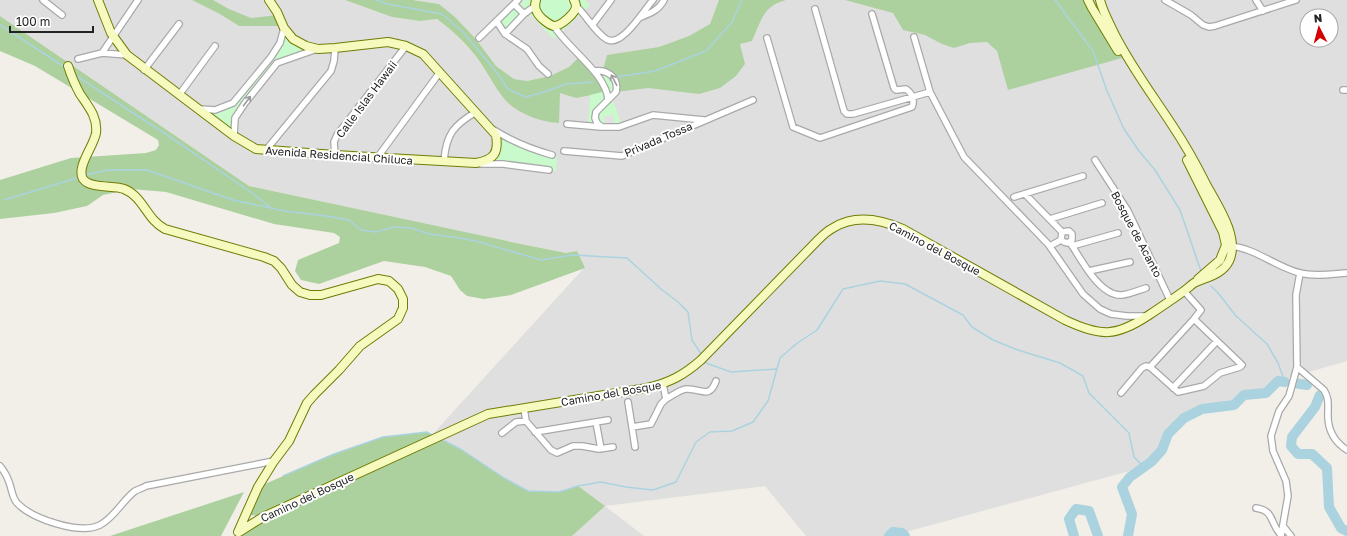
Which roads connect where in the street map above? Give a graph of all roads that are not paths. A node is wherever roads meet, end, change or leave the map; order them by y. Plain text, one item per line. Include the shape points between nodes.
1 (43, 0) edge
2 (98, 0) edge
3 (138, 0) edge
4 (270, 0) edge
5 (611, 0) edge
6 (654, 0) edge
7 (664, 0) edge
8 (1088, 0) edge
9 (1100, 0) edge
10 (1165, 0) edge
11 (1256, 0) edge
12 (1296, 0) edge
13 (516, 2) edge
14 (536, 3) edge
15 (575, 3) edge
16 (815, 9) dead end
17 (1263, 11) junction
18 (524, 14) junction
19 (872, 14) dead end
20 (62, 15) dead end
21 (641, 17) junction
22 (497, 22) junction
23 (179, 24) dead end
24 (593, 24) junction
25 (554, 26) junction
26 (284, 28) junction
27 (505, 34) junction
28 (113, 36) junction
29 (914, 37) dead end
30 (479, 38) dead end
31 (767, 38) dead end
32 (216, 46) dead end
33 (406, 46) junction
34 (335, 48) junction
35 (318, 49) junction
36 (102, 53) junction
37 (127, 55) junction
38 (78, 59) dead end
39 (68, 66) dead end
40 (144, 70) junction
41 (594, 71) junction
42 (440, 72) junction
43 (548, 74) dead end
44 (930, 92) junction
45 (179, 95) junction
46 (913, 97) junction
47 (608, 100) junction
48 (753, 100) dead end
49 (200, 109) junction
50 (476, 112) junction
51 (704, 120) junction
52 (567, 124) dead end
53 (490, 127) junction
54 (602, 127) junction
55 (234, 136) junction
56 (266, 150) junction
57 (564, 151) dead end
58 (335, 155) junction
59 (552, 155) dead end
60 (377, 158) junction
61 (1095, 160) dead end
62 (444, 161) junction
63 (476, 163) junction
64 (549, 170) dead end
65 (1083, 176) dead end
66 (1025, 194) junction
67 (1014, 197) dead end
68 (1102, 203) dead end
69 (1050, 219) junction
70 (1062, 232) junction
71 (1118, 233) dead end
72 (1061, 240) junction
73 (1071, 244) junction
74 (1050, 246) junction
75 (1229, 246) junction
76 (1130, 262) dead end
77 (1089, 271) junction
78 (1300, 273) junction
79 (1347, 273) edge
80 (1146, 288) dead end
81 (1184, 291) junction
82 (1170, 300) junction
83 (1148, 316) junction
84 (1194, 319) junction
85 (1217, 341) junction
86 (1150, 366) junction
87 (1296, 367) junction
88 (716, 381) dead end
89 (663, 384) junction
90 (1173, 388) junction
91 (1121, 392) dead end
92 (666, 399) junction
93 (628, 402) dead end
94 (524, 408) junction
95 (514, 410) junction
96 (608, 420) dead end
97 (526, 421) junction
98 (516, 422) junction
99 (596, 422) junction
100 (632, 427) junction
101 (535, 432) junction
102 (502, 433) dead end
103 (635, 446) dead end
104 (612, 447) dead end
105 (602, 449) junction
106 (1347, 450) edge
107 (274, 461) junction
108 (0, 466) edge
109 (1256, 508) dead end
110 (246, 515) junction
111 (263, 516) junction
112 (1283, 526) junction
113 (238, 534) edge
114 (1281, 535) edge
115 (1291, 536) edge

1 - 20 street
2 - 28 street, Avenida Residencial Chiluca
3 - 28 street
4 - 26 street, Avenida Residencial Chiluca
5 - 24 street
6 - 21 street
7 - 21 street via 653,12
8 - 75 street via 1117,49 1172,130
9 - 75 street via 1126,56 1182,140 1216,201 1229,230
10 - 17 street via 1192,15 1203,25 1209,26
11 - 17 street
12 - 17 street
13 - 18 street
13 - 22 street
14 - 18 street
14 - 25 street via 537,12
15 - 24 street
15 - 25 street via 574,12 560,25
16 - 46 street via 847,114
18 - 27 street
19 - 46 street via 894,88 906,89
21 - 24 street via 620,39 613,41 607,39
22 - 27 street
22 - 30 street
23 - 40 street
25 - 41 street
26 - 35 street, Avenida Residencial Chiluca via 293,39
26 - 49 street via 280,43 271,57 233,103 215,110
27 - 43 street via 527,49
28 - 36 street
28 - 37 street, Avenida Residencial Chiluca
29 - 44 street
31 - 46 street via 794,127 820,138 908,109 912,107
32 - 45 street
33 - 34 street, Avenida Residencial Chiluca via 388,42
33 - 42 street, Avenida Residencial Chiluca via 423,54
33 - 58 street, Calle Islas Hawaii via 337,135 334,142
34 - 35 street, Avenida Residencial Chiluca
34 - 56 street via 330,71
55 -> 35 street via 235,118 277,63
36 - 37 street
36 - 38 street
37 - 40 street, Avenida Residencial Chiluca
39 - 107 street via 95,122 94,140 81,172 83,179 89,184 116,187 134,195 152,219 165,229 274,261 300,292 310,295 321,294 378,279 389,281 401,294 404,308 398,318 360,346 314,395 289,441
40 - 45 street, Avenida Residencial Chiluca
41 - 47 street via 607,92
47 -> 41 street via 616,92 616,81 603,70
42 - 50 street, Avenida Residencial Chiluca
42 - 60 street
44 - 46 street
44 - 74 street via 964,157
45 - 49 street, Avenida Residencial Chiluca
47 - 54 street via 596,112 597,123
48 - 51 street, Privada Tossa
49 - 55 street, Avenida Residencial Chiluca
50 - 53 street, Avenida Residencial Chiluca
50 - 62 street via 462,120 451,132 445,147
51 - 54 street, Privada Tossa via 653,115 619,127
51 - 57 street, Privada Tossa via 622,156
52 - 54 street, Privada Tossa
53 - 59 street, Avenida Residencial Chiluca via 509,139
53 - 63 street, Avenida Residencial Chiluca via 496,135 497,148 486,162
55 - 56 street, Avenida Residencial Chiluca via 256,149
56 - 58 street, Avenida Residencial Chiluca
58 - 60 street, Avenida Residencial Chiluca
60 - 62 street, Avenida Residencial Chiluca
61 - 82 street, Bosque de Acanto via 1128,211
62 - 63 street, Avenida Residencial Chiluca
63 - 64 street, Avenida Residencial Chiluca
65 - 66 street
66 - 67 street
66 - 69 street
68 - 69 street
69 - 70 street
70 - 72 street
70 - 73 street via 1069,231 1072,234
71 - 73 street
72 - 73 street
72 - 74 street
73 - 77 street
74 - 83 street via 1083,294 1100,309 1111,314
75 - 78 street via 1241,248
75 - 81 street, Camino del Bosque via 1220,260
76 - 77 street
77 - 80 street via 1104,289 1114,294 1123,295
78 - 79 street
78 - 87 street via 1296,295
81 - 82 street, Camino del Bosque
81 - 84 street via 1201,310
82 - 83 street, Camino del Bosque
83 - 89 street, Camino del Bosque via 1126,329 1111,333 1082,328 903,229 877,220 855,220 833,228 818,240 689,371
84 - 85 street
84 - 86 street
85 - 90 street
85 - 90 street via 1241,364 1241,367 1220,373 1203,387 1178,392
86 - 90 street
86 - 91 street via 1142,368
87 - 106 street via 1324,390 1328,401 1327,417 1331,433 1334,440
87 - 112 street via 1289,396 1279,410 1271,436 1273,451 1288,489
88 - 92 street via 709,392 688,389
89 - 92 street
89 - 94 street, Camino del Bosque
92 - 100 street via 651,424
93 - 100 street
94 - 95 street, Camino del Bosque
94 - 97 street
95 - 98 street
95 - 111 street, Camino del Bosque via 488,414
96 - 99 street
97 - 98 street
97 - 101 street
98 - 102 street
99 - 101 street
99 - 105 street
100 - 103 street
101 - 105 street via 557,453 573,446
104 - 105 street
107 - 108 street via 146,486 136,491 100,525 85,529 54,524 17,504 9,481
107 - 110 street via 258,487
109 - 114 street via 1269,513
110 - 111 street
110 - 113 street
111 - 113 street, Camino del Bosque
112 - 114 street
112 - 115 street

